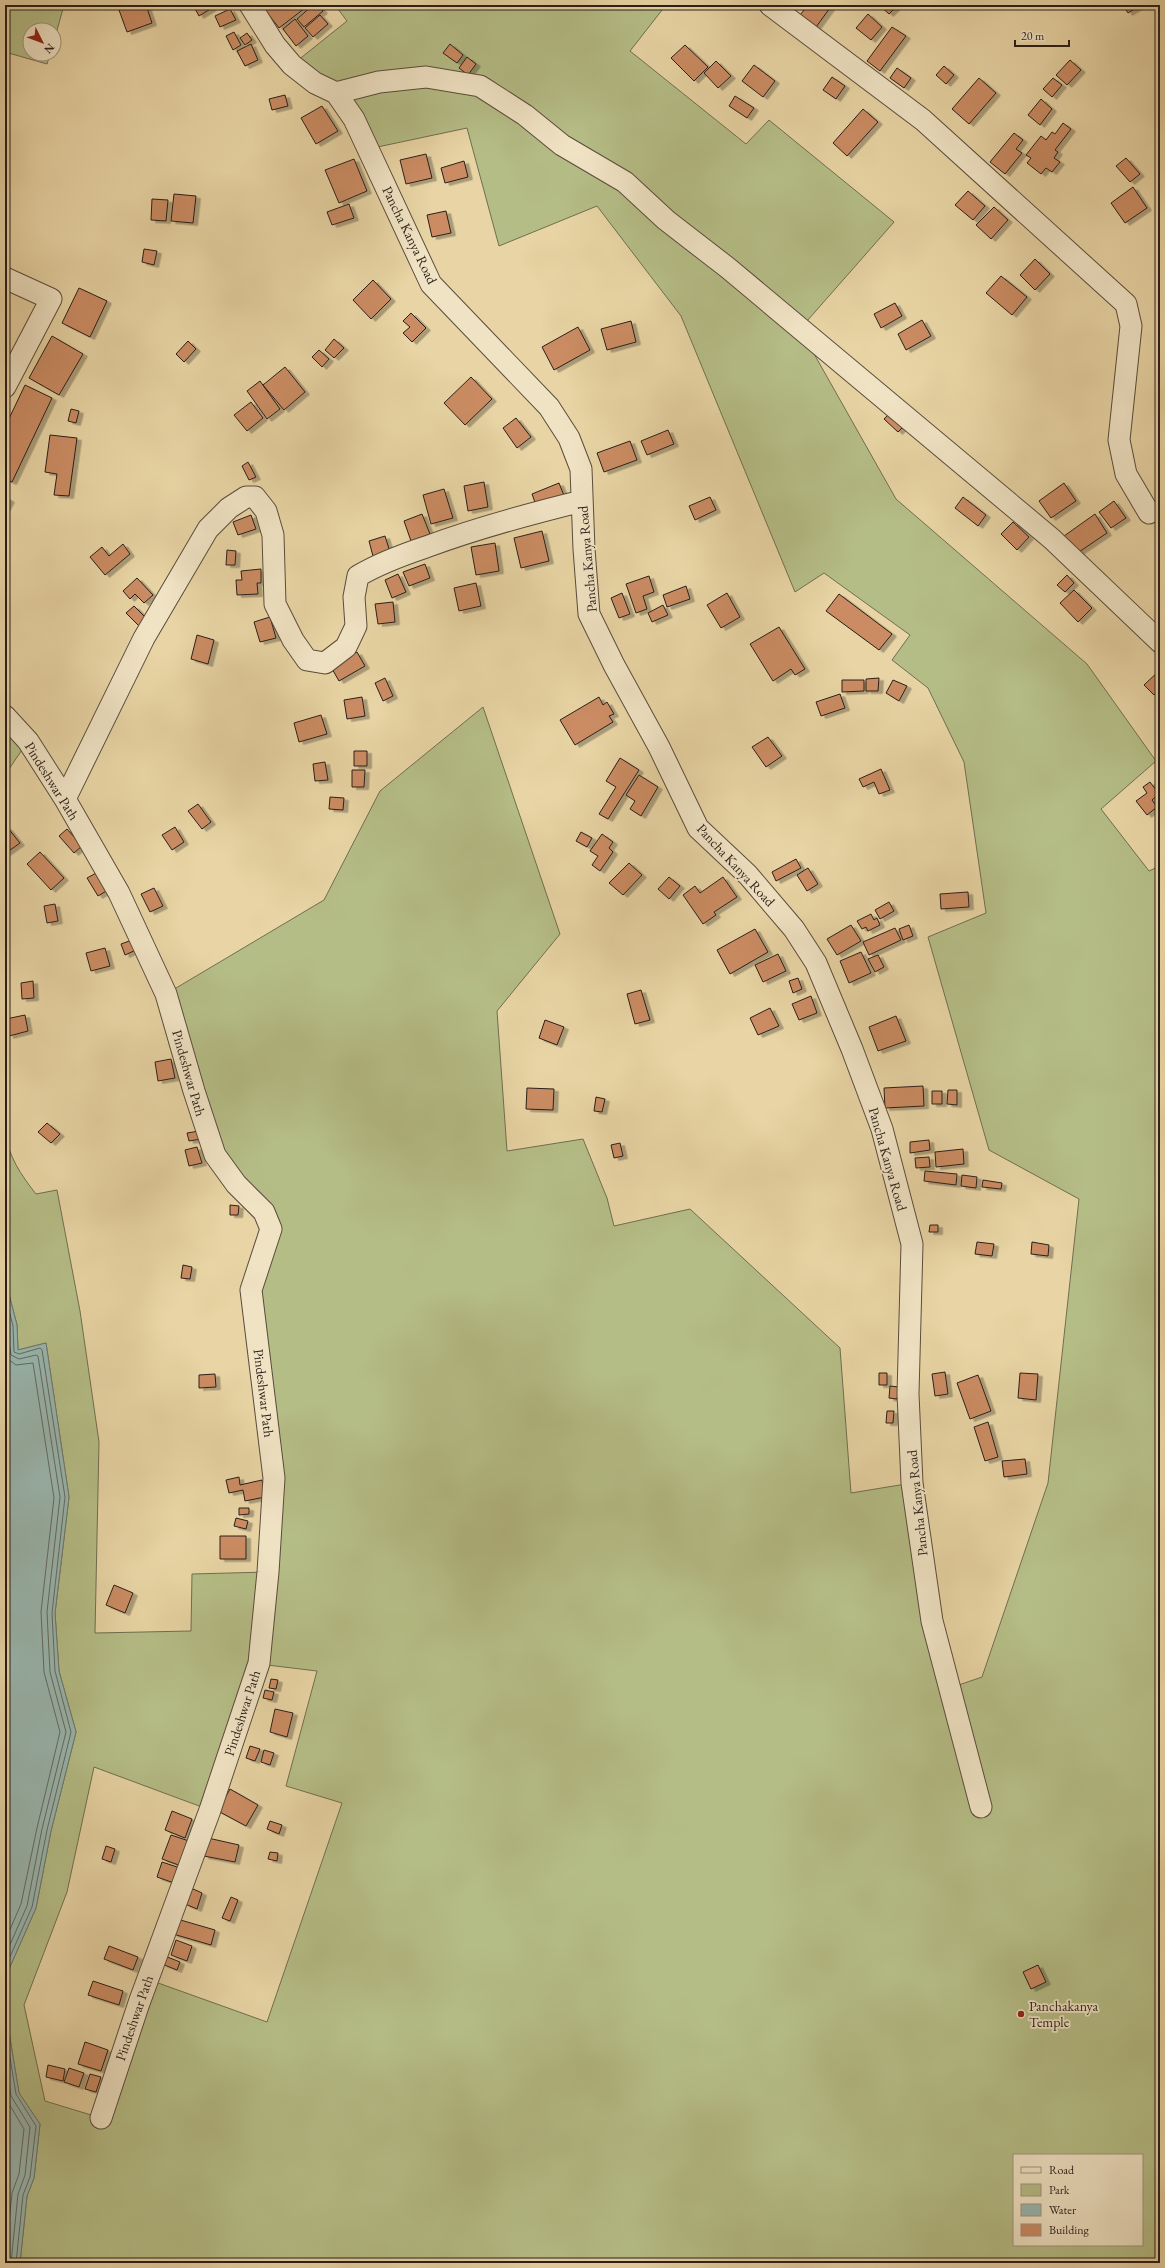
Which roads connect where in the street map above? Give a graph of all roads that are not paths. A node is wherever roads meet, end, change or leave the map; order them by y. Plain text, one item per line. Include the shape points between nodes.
1 (250, 5) edge
2 (770, 5) edge
3 (336, 93) junction
4 (5, 278) edge
5 (5, 387) edge
6 (582, 501) junction
7 (1149, 513) dead end
8 (1160, 642) edge
9 (5, 716) edge
10 (65, 799) junction
11 (981, 1807) dead end
12 (101, 2118) dead end

1 - 3 street via 275,45 292,65 315,84
2 - 7 street via 923,120 1126,304 1131,326 1119,440 1126,474
3 - 6 street, Pancha Kanya Road via 354,119 431,284 549,407 569,438 581,469
3 - 8 street via 379,82 426,77 480,86 525,115 562,146 625,182 666,220 734,273 1052,540
4 - 5 street via 51,299
6 - 10 street via 455,536 358,576 354,597 356,626 346,647 325,663 307,660 293,640 276,604 273,535 266,511 256,497 246,497 229,508 208,529 190,559 144,638
6 - 11 street, Pancha Kanya Road via 589,614 698,828 748,875 794,929 816,963 882,1129 912,1244 908,1394 912,1483 932,1621
9 - 10 street, Pindeshwar Path via 28,741
10 - 12 street, Pindeshwar Path via 119,893 166,994 215,1156 236,1184 264,1212 271,1229 251,1290 274,1478 259,1664 210,1810 138,2003

